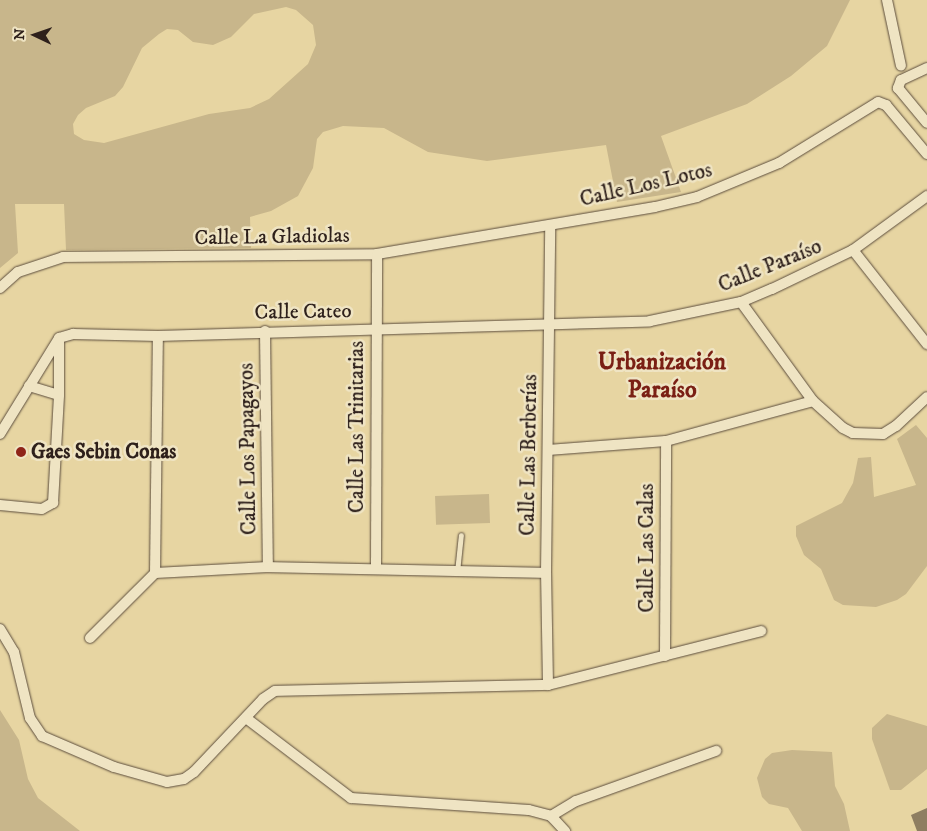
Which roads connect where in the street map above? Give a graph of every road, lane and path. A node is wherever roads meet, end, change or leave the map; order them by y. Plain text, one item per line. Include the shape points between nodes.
1 (887, 0) edge
2 (901, 66) dead end
3 (927, 68) edge
4 (927, 123) edge
5 (927, 154) edge
6 (927, 196) edge
7 (550, 225) junction
8 (853, 250) junction
9 (377, 254) junction
10 (0, 288) edge
11 (741, 302) junction
12 (549, 326) junction
13 (375, 329) junction
14 (265, 331) junction
15 (158, 336) junction
16 (59, 338) junction
17 (927, 344) edge
18 (30, 386) junction
19 (59, 395) junction
20 (927, 397) edge
21 (813, 401) junction
22 (0, 434) edge
23 (666, 441) junction
24 (548, 450) junction
25 (0, 505) edge
26 (461, 534) dead end
27 (268, 567) junction
28 (376, 569) junction
29 (155, 573) junction
30 (457, 573) junction
31 (546, 574) junction
32 (0, 629) edge
33 (760, 631) dead end
34 (90, 638) dead end
35 (665, 656) junction
36 (548, 685) junction
37 (246, 718) junction
38 (716, 751) dead end
39 (551, 816) junction
40 (565, 831) edge

1 - 2 street
3 - 4 street via 901,80 898,88
5 - 7 street, Calle Los Lotos via 886,105 878,102 779,163 698,197
6 - 8 street, Calle Paraíso
7 - 9 street, Calle La Gladiolas
7 - 12 street, Calle Las Berberías
8 - 11 street, Calle Paraíso
8 - 17 street
9 - 10 street, Calle La Gladiolas via 63,257 18,272
9 - 13 street, Calle Las Trinitarias
11 - 12 street, Calle Paraíso via 650,321
11 - 21 street
12 - 13 street, Calle Cateo
12 - 24 street, Calle Las Berberías
13 - 14 street, Calle Cateo
13 - 28 street, Calle Las Trinitarias
14 - 15 street, Calle Cateo
14 - 27 street, Calle Los Papagayos
15 - 16 street, Calle Cateo via 85,332
15 - 29 street
16 - 18 street
16 - 19 street
18 - 19 street
18 - 22 street
19 - 25 street via 53,503 42,509
20 - 21 street via 883,434 853,433
21 - 23 street
23 - 24 street
23 - 35 street, Calle Las Calas
24 - 31 street, Calle Las Berberías
26 - 30 lane
27 - 28 street
27 - 29 street
28 - 30 street
29 - 34 street
30 - 31 street
31 - 36 street, Calle Las Berberías
32 - 37 street via 14,652 30,718 42,736 114,767 167,782 184,779
33 - 35 street
35 - 36 street
36 - 37 street via 284,690 264,699
37 - 39 street via 350,798 529,810
38 - 39 street via 576,801
39 - 40 street

